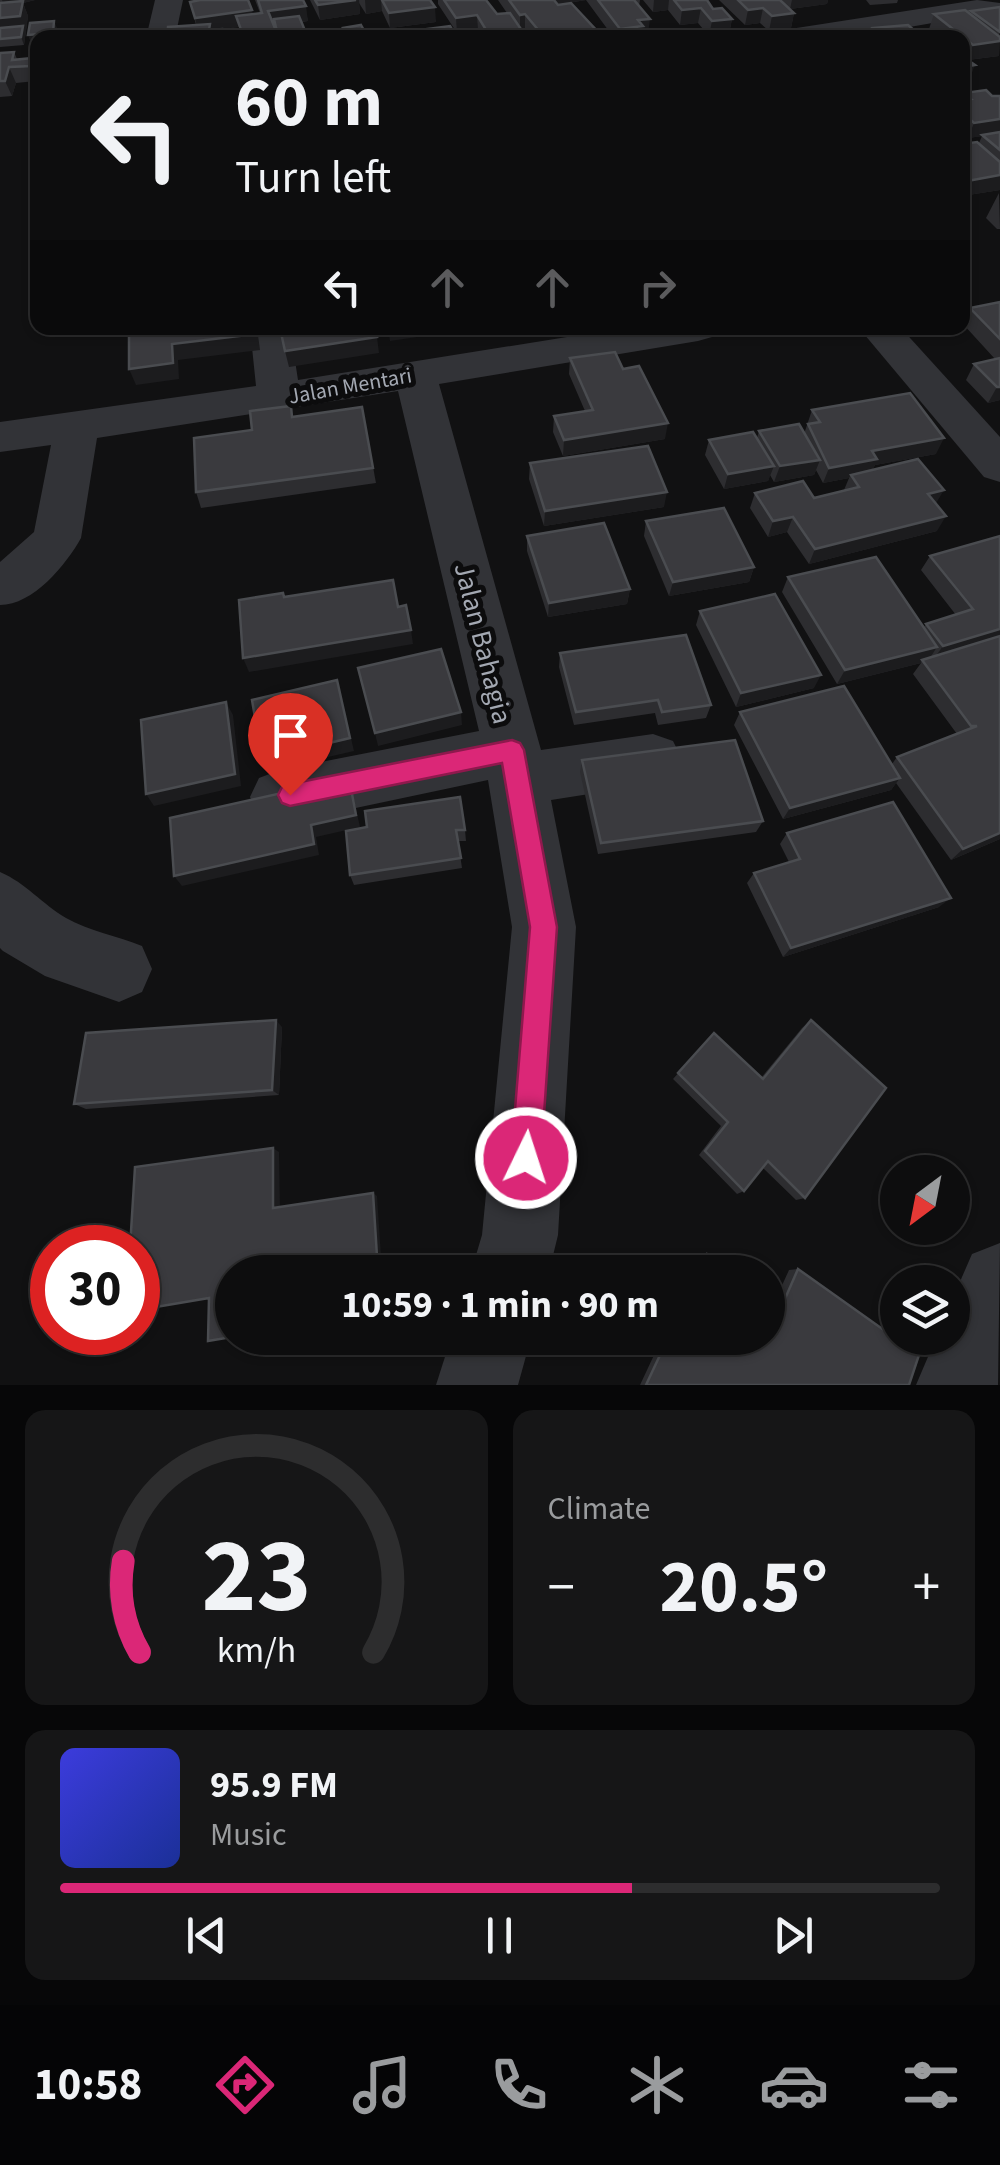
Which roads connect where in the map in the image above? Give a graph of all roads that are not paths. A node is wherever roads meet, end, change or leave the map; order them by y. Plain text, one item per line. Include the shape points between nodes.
1 (168, 0) edge
2 (1000, 11) edge
3 (162, 30) edge
4 (839, 30) edge
5 (271, 335) edge
6 (654, 335) edge
7 (886, 335) edge
8 (415, 373) junction
9 (280, 396) junction
10 (77, 427) junction
11 (0, 437) edge
12 (1000, 466) edge
13 (1, 592) edge
14 (713, 750) edge
15 (515, 765) junction
16 (235, 806) edge
17 (0, 903) edge
18 (119, 969) dead end
19 (515, 1255) edge
20 (1000, 1282) edge
21 (486, 1355) edge
22 (477, 1385) edge
23 (957, 1385) edge

1 - 3 street
2 - 4 street via 973,8
5 - 9 street
6 - 8 street, Jalan Mentari
7 - 12 street
8 - 9 street, Jalan Mentari
8 - 15 street, Jalan Bahagia
9 - 10 street, Jalan Mentari
10 - 11 street, Jalan Mentari
10 - 13 street via 57,538
14 - 15 street
15 - 16 street
15 - 19 street, Jalan Bahagia via 544,927
17 - 18 street via 20,928 62,953
20 - 23 street
21 - 22 street

